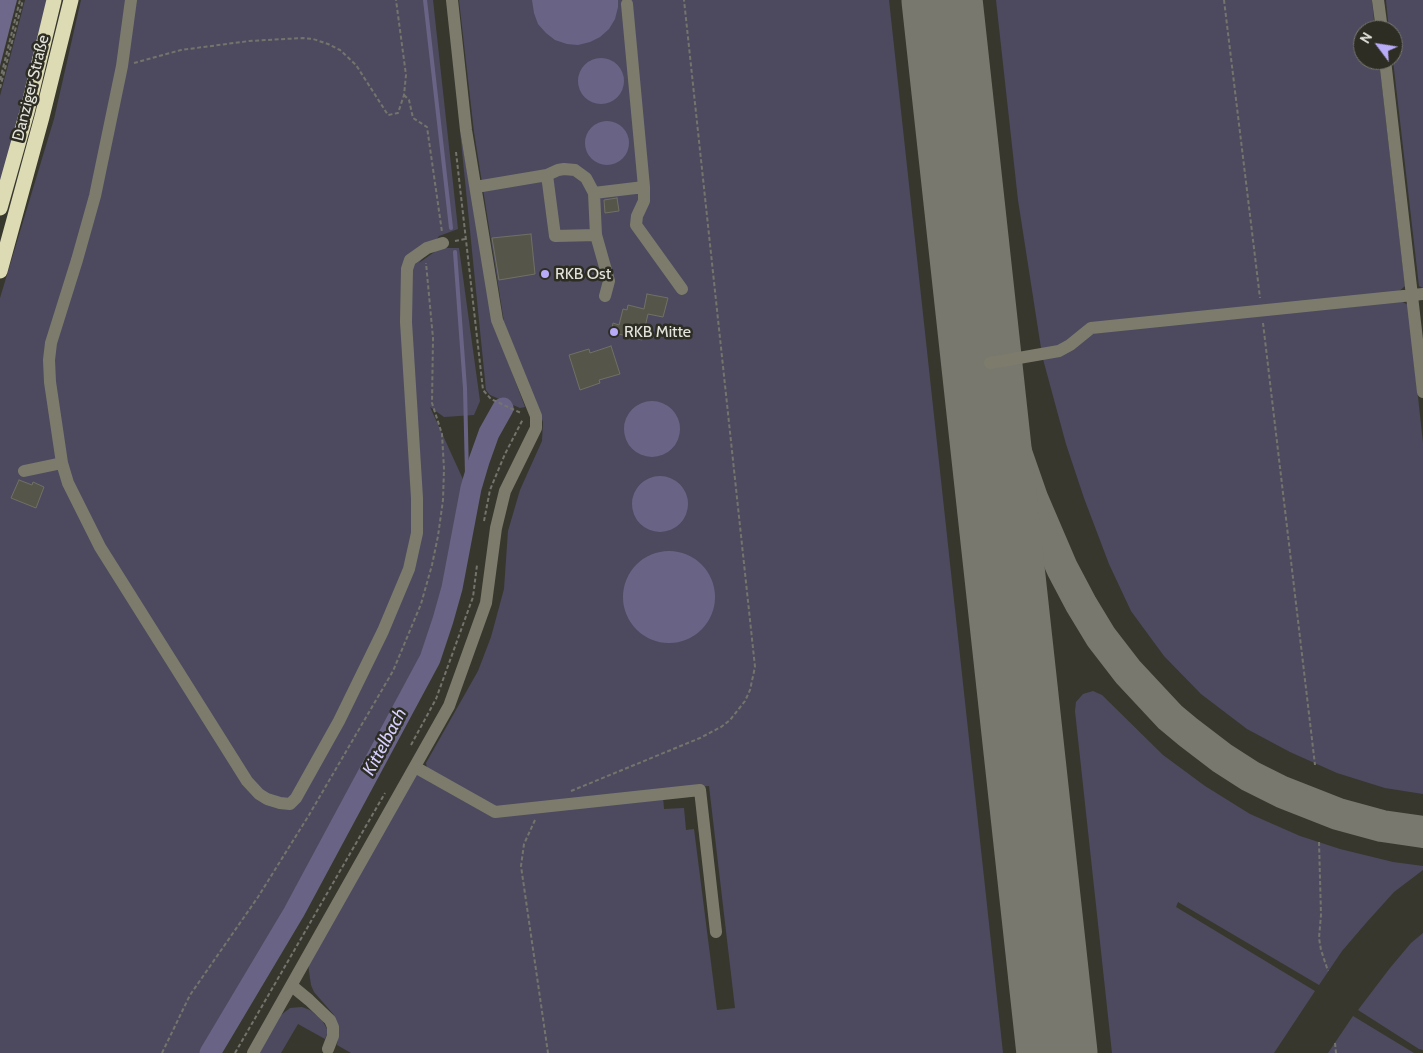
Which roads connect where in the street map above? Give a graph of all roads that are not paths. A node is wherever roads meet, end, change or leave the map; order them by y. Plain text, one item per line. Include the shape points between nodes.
1 (54, 0) edge
2 (71, 0) edge
3 (131, 0) edge
4 (452, 0) edge
5 (1378, 0) edge
6 (627, 4) dead end
7 (1381, 20) edge
8 (1386, 70) edge
9 (547, 175) junction
10 (476, 187) junction
11 (644, 187) junction
12 (594, 193) junction
13 (0, 208) edge
14 (596, 235) junction
15 (443, 243) road end
16 (0, 271) edge
17 (682, 289) dead end
18 (1418, 294) edge
19 (605, 296) dead end
20 (990, 363) dead end
21 (1423, 392) edge
22 (62, 463) junction
23 (24, 471) dead end
24 (415, 767) junction
25 (716, 932) dead end
26 (292, 986) junction
27 (328, 1049) dead end
28 (253, 1053) edge

1 - 13 highway, Danziger Straße
2 - 16 highway, Danziger Straße
3 - 22 lane via 122,66 95,196 51,343 50,382
4 - 10 lane via 466,130
5 - 7 lane
6 - 11 lane
8 - 18 lane
9 - 10 lane
9 - 12 lane via 558,170 575,170 586,178
9 - 14 lane via 555,236
10 - 24 lane via 496,320 536,416 536,428 505,491 496,528 486,603 450,706
11 - 12 lane
11 - 17 lane via 644,201 636,225
12 - 14 lane
14 - 19 lane via 609,281
15 - 22 lane via 410,260 407,269 406,322 417,498 410,569 338,721 290,804 267,799 247,781 100,547 68,483
18 - 20 lane via 1091,328 1059,351
18 - 21 lane
22 - 23 lane
24 - 25 lane via 495,812 700,790
24 - 26 lane
26 - 27 lane via 330,1020 333,1036
26 - 28 lane

